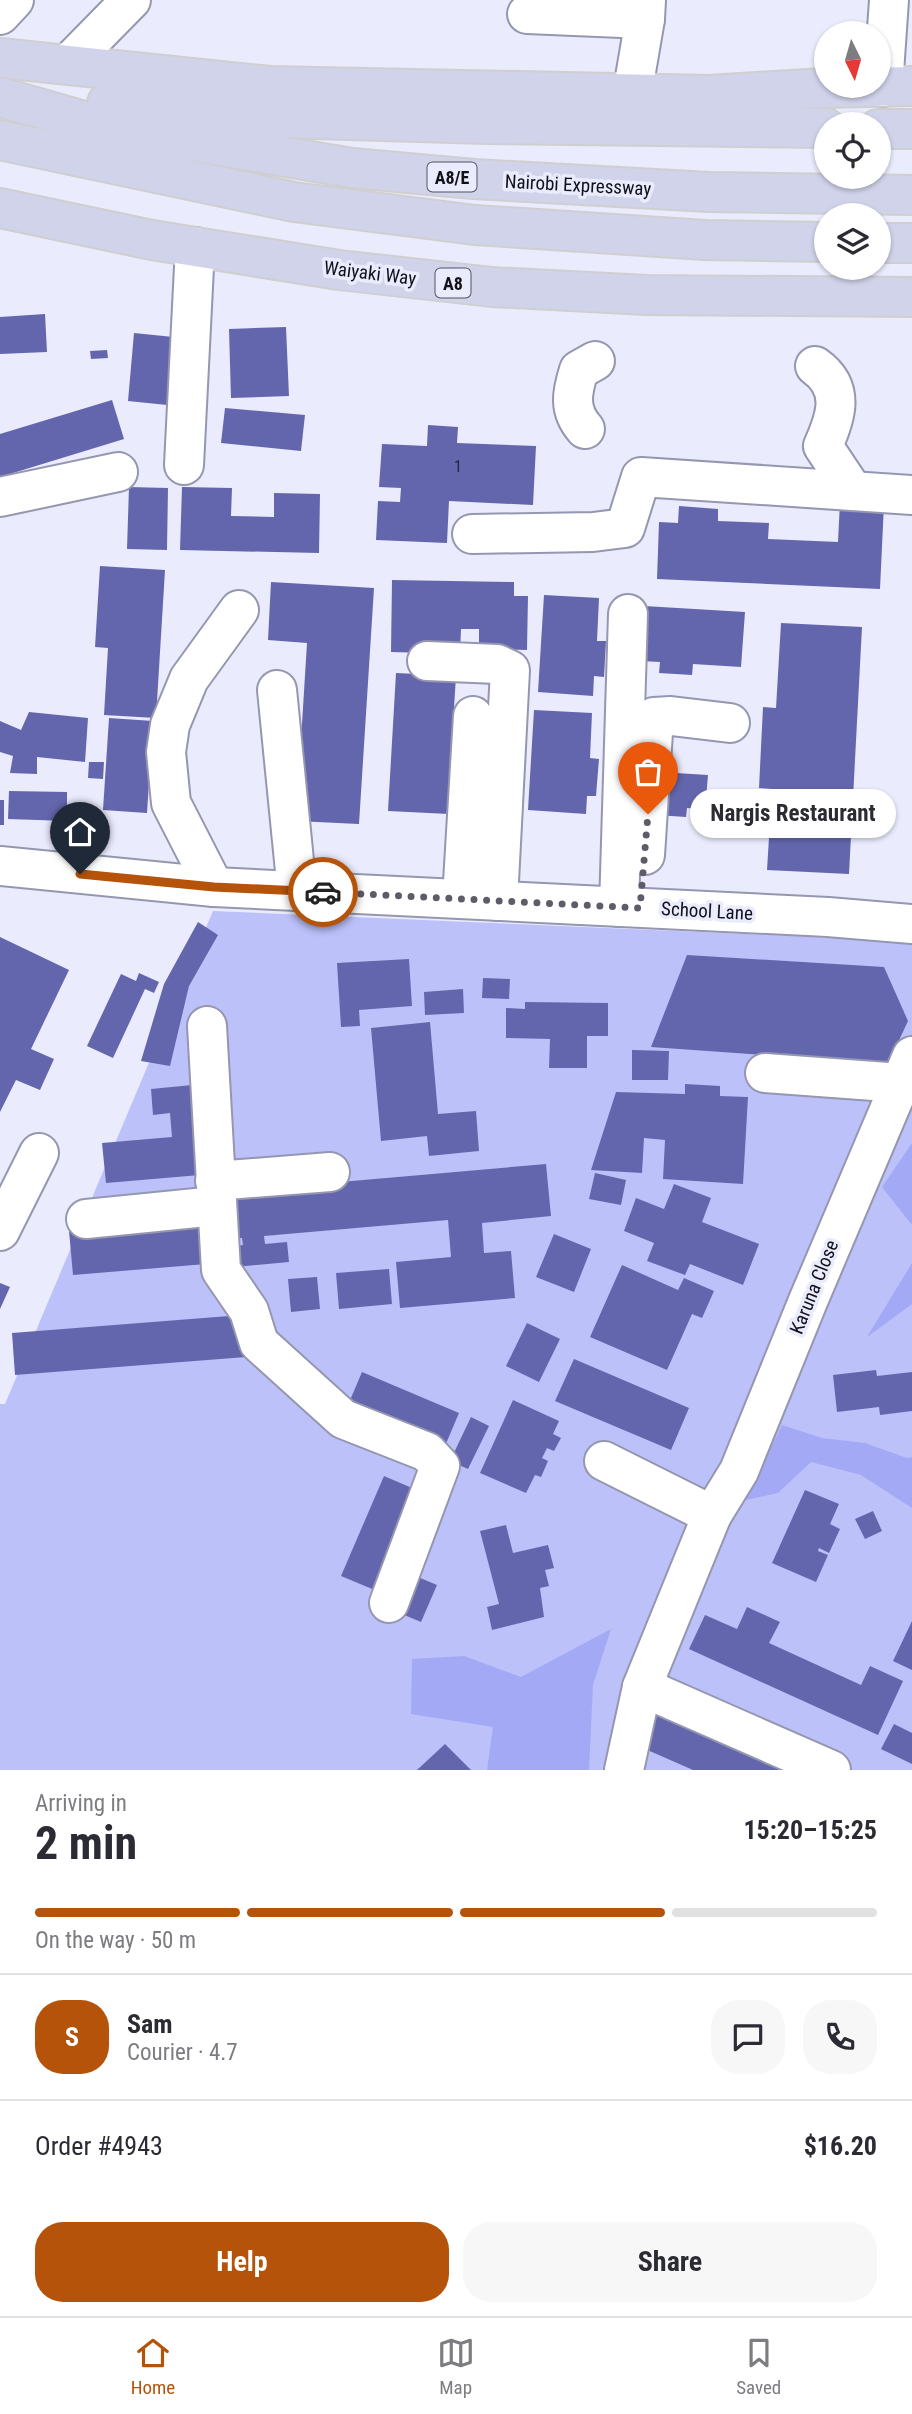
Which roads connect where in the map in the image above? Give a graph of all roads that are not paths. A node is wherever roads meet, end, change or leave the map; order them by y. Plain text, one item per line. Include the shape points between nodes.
1 (14, 0) edge
2 (131, 0) edge
3 (888, 0) edge
4 (645, 10) edge
5 (527, 14) dead end
6 (0, 15) edge
7 (0, 58) edge
8 (68, 64) junction
9 (898, 87) edge
10 (0, 95) edge
11 (632, 95) junction
12 (814, 128) edge
13 (891, 129) edge
14 (912, 129) edge
15 (0, 140) edge
16 (912, 195) edge
17 (0, 208) edge
18 (814, 242) edge
19 (891, 243) edge
20 (912, 243) edge
21 (195, 247) junction
22 (912, 297) edge
23 (595, 361) dead end
24 (815, 366) dead end
25 (585, 429) dead end
26 (184, 466) dead end
27 (118, 472) dead end
28 (853, 491) junction
29 (912, 495) edge
30 (0, 497) edge
31 (472, 534) dead end
32 (239, 610) dead end
33 (628, 614) dead end
34 (427, 661) dead end
35 (276, 690) dead end
36 (474, 716) dead end
37 (730, 723) dead end
38 (0, 866) edge
39 (214, 887) junction
40 (297, 891) junction
41 (480, 900) junction
42 (630, 908) junction
43 (912, 924) edge
44 (207, 1026) dead end
45 (906, 1069) edge
46 (765, 1073) dead end
47 (39, 1153) dead end
48 (330, 1172) dead end
49 (216, 1194) junction
50 (86, 1219) dead end
51 (0, 1231) edge
52 (604, 1461) dead end
53 (712, 1515) junction
54 (389, 1603) dead end
55 (642, 1687) junction
56 (624, 1770) edge
57 (831, 1770) edge

1 - 6 street
2 - 8 street
3 - 9 street
4 - 5 street
4 - 11 street
7 - 8 highway
8 - 11 highway via 270,86
9 - 11 highway
10 - 12 highway via 248,117
10 - 16 highway, Nairobi Expressway / A8/E via 100,126 352,168 709,192
13 - 14 highway
15 - 18 highway, A8/E via 294,202 475,225 705,240
17 - 21 highway, Waiyaki Way / A8
19 - 20 highway
21 - 22 highway, Waiyaki Way / A8 via 339,270 492,287 647,295
21 - 26 street
23 - 25 street via 579,370 572,391 573,409
24 - 28 street via 826,373 836,399 834,421 823,446
27 - 30 street
28 - 29 street
28 - 31 street via 641,477 625,528
32 - 39 street via 189,679 170,725 166,752 172,803
33 - 42 street
34 - 41 street via 496,664 510,670
35 - 40 street
36 - 41 street
37 - 42 street via 654,717
38 - 39 street, School Lane
39 - 40 street, School Lane
40 - 41 street, School Lane
41 - 42 street, School Lane
42 - 43 street, School Lane
44 - 49 street
45 - 46 street
45 - 53 street, Karuna Close via 739,1471
47 - 51 street
48 - 49 street
49 - 50 street
49 - 54 street via 221,1270 249,1311 259,1343 343,1419 427,1452 440,1466
52 - 53 street
53 - 55 street, Karuna Close
55 - 56 street, Karuna Close
55 - 57 street

